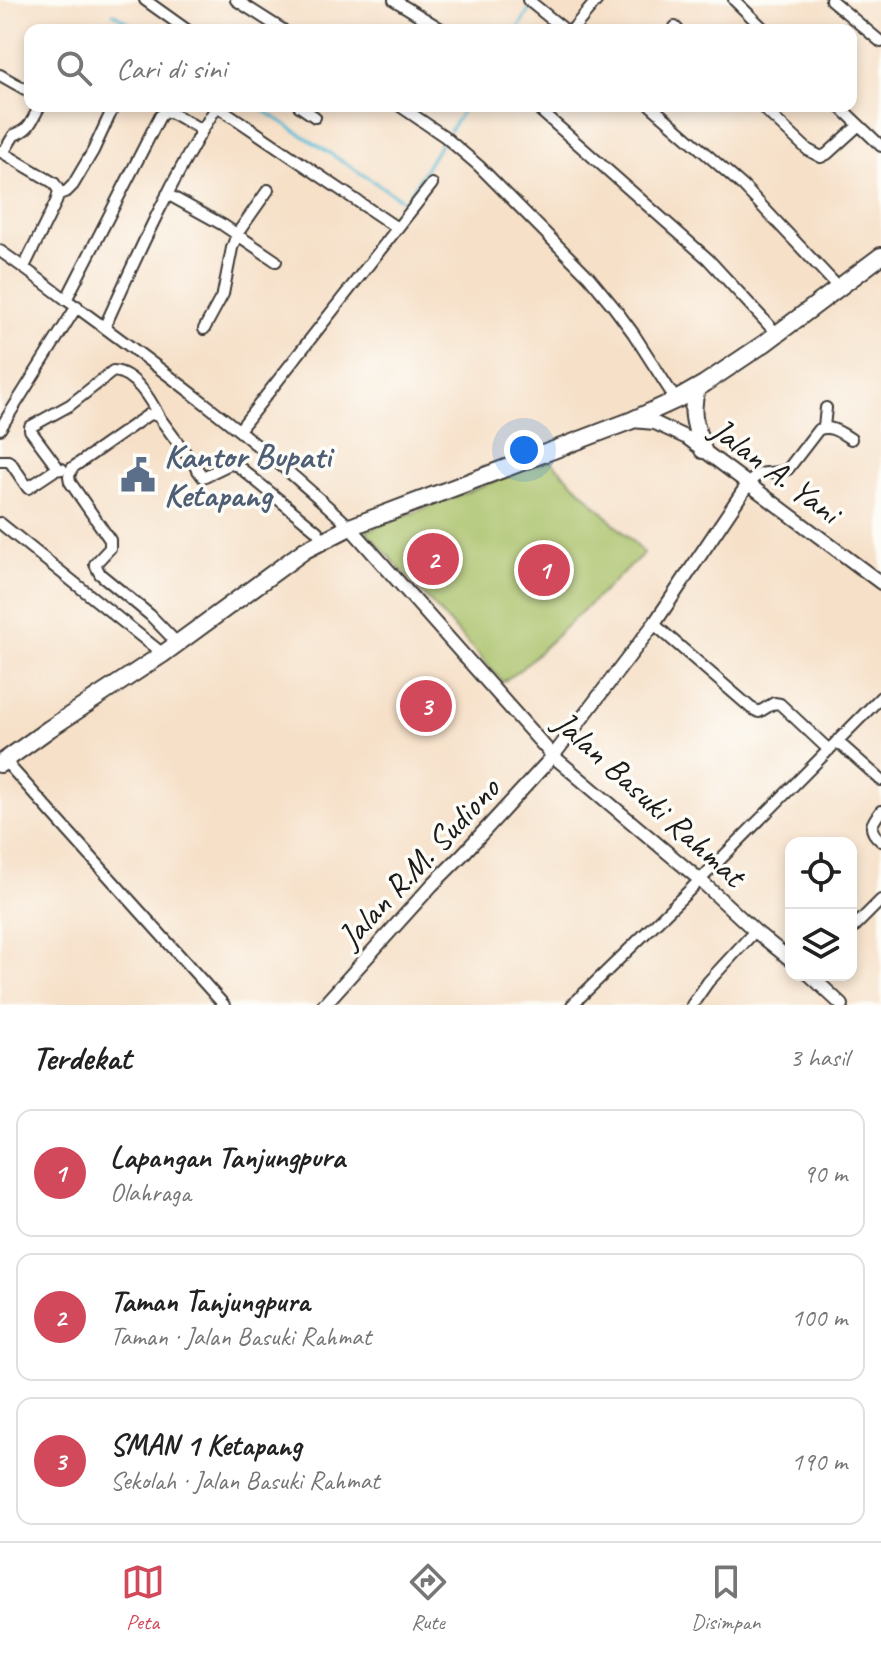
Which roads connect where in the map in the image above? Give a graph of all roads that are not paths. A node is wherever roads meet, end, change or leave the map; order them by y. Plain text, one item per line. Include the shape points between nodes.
1 (145, 0) edge
2 (236, 0) edge
3 (394, 0) edge
4 (528, 0) edge
5 (597, 0) edge
6 (734, 0) edge
7 (831, 0) edge
8 (179, 24) edge
9 (274, 24) edge
10 (433, 24) edge
11 (558, 24) edge
12 (577, 24) edge
13 (759, 24) edge
14 (881, 42) edge
15 (0, 75) edge
16 (24, 89) edge
17 (37, 112) edge
18 (111, 112) edge
19 (166, 112) edge
20 (170, 112) edge
21 (213, 112) edge
22 (226, 112) edge
23 (308, 112) edge
24 (409, 112) edge
25 (542, 112) edge
26 (658, 112) edge
27 (768, 112) edge
28 (845, 112) edge
29 (315, 117) dead end
30 (859, 125) junction
31 (202, 130) junction
32 (881, 146) edge
33 (2, 152) edge
34 (432, 184) dead end
35 (268, 190) dead end
36 (59, 194) junction
37 (167, 194) junction
38 (397, 228) junction
39 (237, 234) junction
40 (0, 251) edge
41 (881, 256) edge
42 (276, 261) dead end
43 (24, 267) junction
44 (839, 288) junction
45 (66, 300) junction
46 (77, 306) junction
47 (105, 326) junction
48 (204, 329) dead end
49 (777, 334) junction
50 (697, 389) junction
51 (676, 400) junction
52 (826, 408) dead end
53 (159, 417) junction
54 (630, 421) junction
55 (824, 427) junction
56 (0, 429) edge
57 (239, 430) junction
58 (851, 439) dead end
59 (703, 450) junction
60 (0, 461) edge
61 (72, 468) junction
62 (59, 469) junction
63 (748, 484) junction
64 (0, 523) edge
65 (350, 527) junction
66 (322, 540) junction
67 (881, 583) edge
68 (654, 624) junction
69 (177, 643) junction
70 (163, 654) junction
71 (881, 697) edge
72 (837, 741) junction
73 (829, 750) junction
74 (553, 756) junction
75 (3, 762) edge
76 (881, 780) edge
77 (881, 811) edge
78 (881, 841) edge
79 (700, 880) junction
80 (881, 900) edge
81 (857, 924) edge
82 (755, 931) junction
83 (785, 955) edge
84 (817, 981) edge
85 (224, 1005) edge
86 (324, 1005) edge
87 (572, 1005) edge
88 (692, 1005) edge
89 (842, 1005) edge

1 - 8 street
2 - 9 street
3 - 10 street
4 - 11 street
5 - 12 street
6 - 13 street
7 - 14 street
15 - 16 street
17 - 33 street
18 - 36 street via 73,185
19 - 45 street
20 - 31 street
21 - 31 street
22 - 38 street
23 - 29 street
24 - 51 street via 479,166 589,277
25 - 49 street via 708,259
26 - 44 street via 743,186
27 - 30 street via 818,157
28 - 30 street
30 - 32 street
31 - 37 street
33 - 36 street via 54,183
34 - 38 street
35 - 39 street
36 - 43 street
37 - 39 street
37 - 47 street
38 - 57 street
39 - 42 street
39 - 48 street via 223,294
40 - 43 street
41 - 44 main road
43 - 45 street
44 - 49 main road
45 - 46 street
46 - 47 street
46 - 56 street
47 - 57 street
49 - 50 main road
50 - 51 main road
50 - 59 main road via 692,411
51 - 54 main road
52 - 55 street
53 - 61 street via 148,415
53 - 62 street via 140,387 113,371 70,405 30,427
53 - 66 street via 203,477 230,464 238,466
54 - 59 street, Jalan A. Yani via 665,426
54 - 65 main road
55 - 58 street
55 - 63 street via 788,469 761,473
57 - 65 street
59 - 63 street, Jalan A. Yani
60 - 62 street via 11,463 28,488
61 - 62 street
61 - 69 street via 70,482 110,540 96,569
63 - 67 street, Jalan A. Yani
63 - 68 street, Jalan R.M. Sudiono
64 - 70 street
65 - 66 main road
65 - 74 street, Jalan Basuki Rahmat
66 - 69 main road
68 - 73 street via 751,708 759,712 780,704
68 - 74 street, Jalan R.M. Sudiono
69 - 70 main road
70 - 75 main road
71 - 72 street
72 - 73 street
72 - 76 street
73 - 79 street
74 - 79 street, Jalan Basuki Rahmat
74 - 86 street, Jalan R.M. Sudiono
75 - 85 street
77 - 78 street via 872,828
79 - 82 street, Jalan Basuki Rahmat
79 - 87 street
80 - 81 street
82 - 83 street, Jalan Basuki Rahmat
82 - 88 street
84 - 89 street

